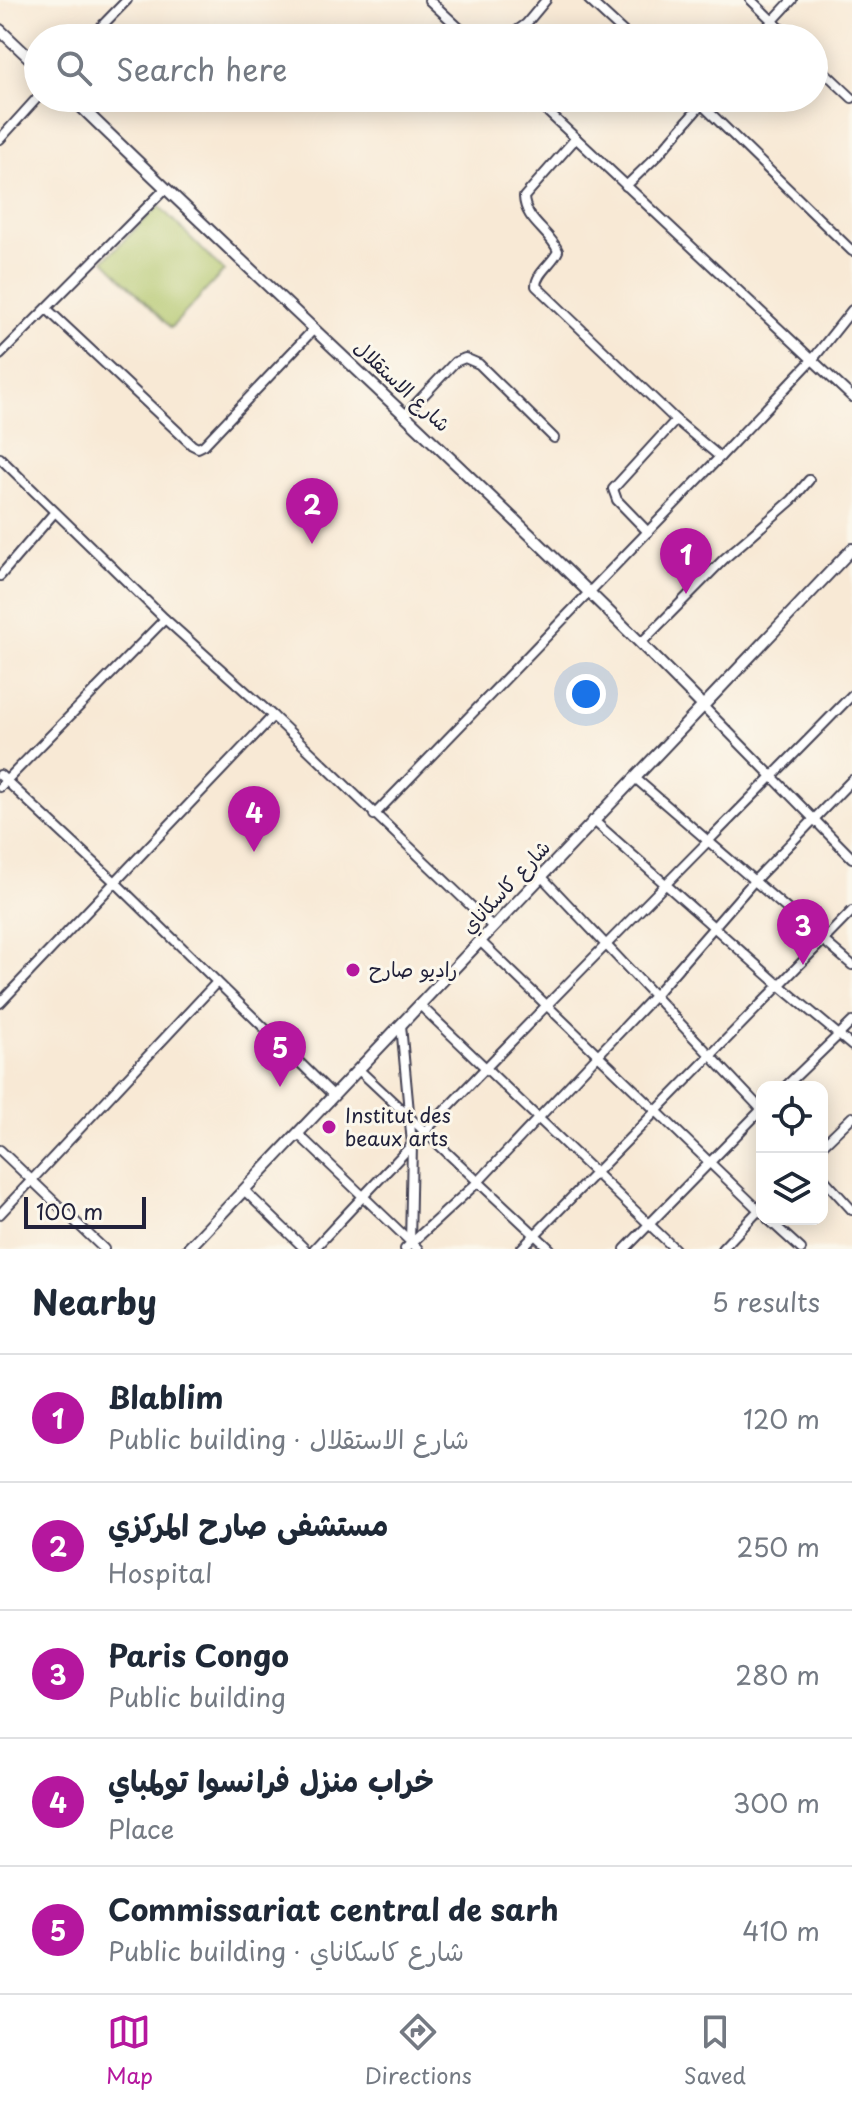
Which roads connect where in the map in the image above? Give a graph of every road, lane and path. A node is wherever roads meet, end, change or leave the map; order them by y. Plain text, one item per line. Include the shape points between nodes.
1 (127, 0) edge
2 (429, 0) edge
3 (546, 0) edge
4 (589, 0) edge
5 (751, 0) edge
6 (792, 0) edge
7 (772, 20) junction
8 (104, 24) edge
9 (455, 24) edge
10 (526, 24) edge
11 (615, 24) edge
12 (769, 24) edge
13 (776, 24) edge
14 (0, 30) edge
15 (24, 53) edge
16 (828, 75) edge
17 (852, 98) edge
18 (24, 112) edge
19 (86, 112) edge
20 (548, 112) edge
21 (692, 112) edge
22 (713, 112) edge
23 (576, 138) junction
24 (0, 139) edge
25 (626, 186) junction
26 (165, 189) junction
27 (852, 251) edge
28 (47, 309) junction
29 (852, 310) edge
30 (314, 329) junction
31 (0, 355) edge
32 (813, 359) junction
33 (852, 397) edge
34 (406, 414) junction
35 (676, 420) junction
36 (554, 438) dead end
37 (720, 457) junction
38 (0, 458) edge
39 (809, 480) dead end
40 (54, 513) junction
41 (648, 532) junction
42 (851, 552) edge
43 (0, 576) edge
44 (591, 591) junction
45 (165, 619) junction
46 (641, 643) junction
47 (852, 695) edge
48 (703, 706) junction
49 (273, 716) junction
50 (635, 778) junction
51 (771, 778) junction
52 (852, 780) edge
53 (2, 781) edge
54 (374, 815) junction
55 (815, 819) junction
56 (593, 820) junction
57 (711, 841) junction
58 (852, 858) edge
59 (541, 876) junction
60 (754, 881) junction
61 (115, 882) junction
62 (665, 885) junction
63 (852, 911) edge
64 (714, 926) junction
65 (493, 927) junction
66 (823, 940) junction
67 (480, 941) junction
68 (605, 944) junction
69 (852, 965) edge
70 (217, 982) junction
71 (778, 984) junction
72 (654, 996) junction
73 (0, 1003) edge
74 (420, 1005) junction
75 (546, 1006) junction
76 (852, 1022) edge
77 (401, 1025) junction
78 (840, 1036) junction
79 (852, 1046) edge
80 (598, 1055) junction
81 (711, 1055) junction
82 (486, 1067) junction
83 (358, 1069) junction
84 (791, 1081) edge
85 (334, 1096) junction
86 (756, 1104) edge
87 (657, 1111) junction
88 (409, 1114) junction
89 (756, 1116) edge
90 (537, 1117) junction
91 (852, 1117) edge
92 (424, 1130) junction
93 (298, 1134) junction
94 (828, 1140) edge
95 (412, 1144) junction
96 (0, 1150) edge
97 (709, 1161) junction
98 (595, 1172) junction
99 (32, 1180) junction
100 (479, 1181) junction
101 (828, 1184) edge
102 (244, 1190) junction
103 (363, 1196) junction
104 (756, 1206) edge
105 (852, 1210) edge
106 (0, 1214) edge
107 (756, 1216) edge
108 (649, 1224) junction
109 (775, 1225) edge
110 (535, 1235) junction
111 (411, 1248) edge
112 (104, 1249) edge
113 (188, 1249) edge
114 (305, 1249) edge
115 (314, 1249) edge
116 (521, 1249) edge
117 (550, 1249) edge
118 (625, 1249) edge
119 (675, 1249) edge
120 (722, 1249) edge
121 (801, 1249) edge

1 - 8 street
2 - 9 street
3 - 10 street
4 - 11 street
5 - 7 street
6 - 7 street
7 - 12 street
7 - 13 street
14 - 15 street
16 - 17 street
18 - 24 street
19 - 26 street, شارع الاستقلال
20 - 23 street
21 - 25 street
22 - 27 street
23 - 25 street
23 - 35 street via 524,197 532,219 558,251 536,286
25 - 32 street
26 - 28 street
26 - 30 street, شارع الاستقلال
28 - 30 street via 198,448
28 - 31 street
29 - 32 street
30 - 34 street, شارع الاستقلال
32 - 33 street
32 - 37 street
34 - 36 street via 465,358 479,364
34 - 44 street, شارع الاستقلال
35 - 37 street
35 - 41 street via 613,489
37 - 41 street
38 - 40 street
39 - 46 street
40 - 43 street
40 - 45 street
41 - 44 street
42 - 48 street, شارع كاسكاناي
44 - 46 street, شارع الاستقلال
44 - 54 street
45 - 49 street
45 - 53 street
46 - 48 street, شارع الاستقلال
47 - 51 street
48 - 50 street, شارع كاسكاناي
48 - 51 street
49 - 54 street
49 - 61 street
50 - 56 street, شارع كاسكاناي
50 - 57 street
51 - 55 street
51 - 57 street
52 - 55 street
53 - 61 street
54 - 65 street
55 - 58 street
55 - 60 street
56 - 59 street, شارع كاسكاناي
56 - 62 street
57 - 60 street
57 - 62 street
59 - 65 street, شارع كاسكاناي
59 - 68 street
60 - 64 street
60 - 66 street
61 - 70 street
61 - 73 street
62 - 64 street
62 - 68 street
63 - 66 street
64 - 71 street
64 - 72 street
65 - 67 street, شارع كاسكاناي
66 - 69 street
66 - 71 street
67 - 74 street, شارع كاسكاناي
67 - 75 street
68 - 72 street
68 - 75 street
70 - 85 street
70 - 99 street
71 - 78 street
71 - 81 street
72 - 80 street
72 - 81 street
74 - 77 street, شارع كاسكاناي
74 - 82 street
75 - 80 street
75 - 82 street
76 - 78 street
77 - 83 street, شارع كاسكاناي
77 - 88 street
78 - 79 street
78 - 84 street
80 - 87 street
80 - 90 street
81 - 86 street
81 - 87 street
82 - 90 street
82 - 92 street
83 - 85 street, شارع كاسكاناي
83 - 88 street
85 - 93 street, شارع كاسكاناي
87 - 97 street
87 - 98 street
88 - 92 street
88 - 95 street
89 - 97 street
90 - 98 street
90 - 100 street
91 - 94 street
92 - 95 street
92 - 100 street
93 - 102 street, شارع كاسكاناي
93 - 103 street
95 - 103 street
95 - 111 street
96 - 99 street
97 - 104 street
97 - 108 street
98 - 108 street
98 - 110 street
99 - 106 street
99 - 112 street
100 - 110 street
100 - 111 street
101 - 105 street
102 - 113 street, شارع كاسكاناي
102 - 114 street
103 - 111 street
103 - 115 street
107 - 120 street
108 - 118 street
108 - 119 street
109 - 121 street
110 - 116 street
110 - 117 street

